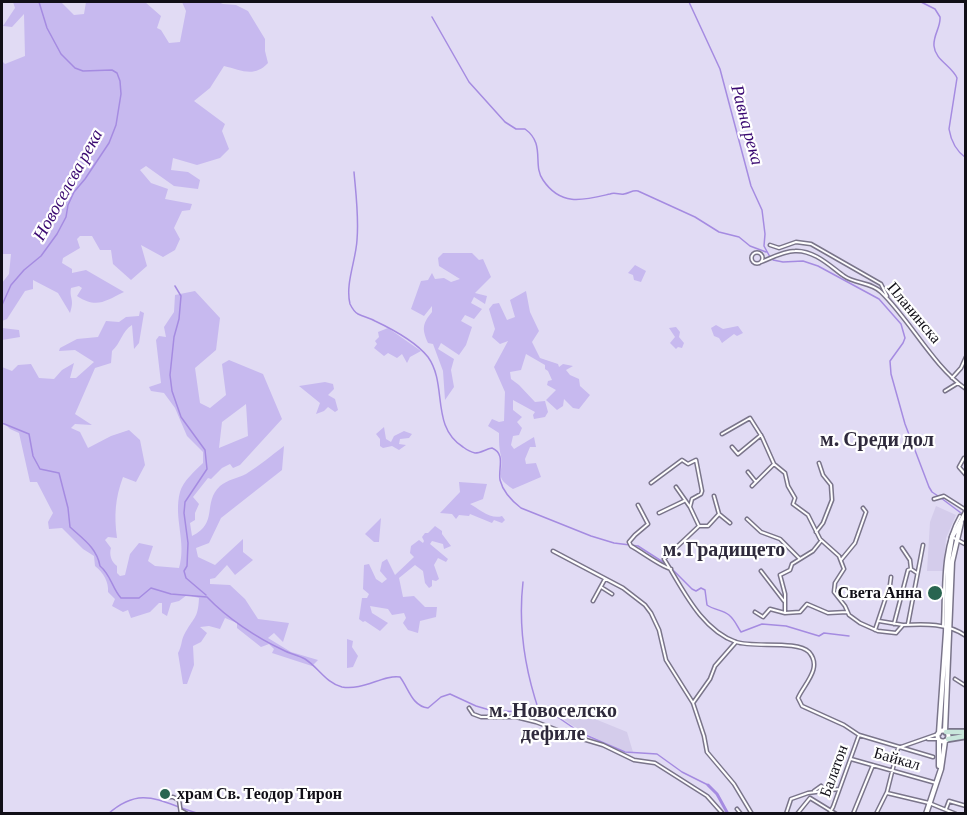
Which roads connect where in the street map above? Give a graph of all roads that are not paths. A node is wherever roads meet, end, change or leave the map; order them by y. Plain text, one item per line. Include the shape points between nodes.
1 (770, 245) dead end
2 (762, 256) junction
3 (768, 259) junction
4 (760, 262) junction
5 (887, 298) junction
6 (966, 357) edge
7 (952, 378) junction
8 (958, 383) junction
9 (966, 389) edge
10 (945, 392) dead end
11 (722, 434) dead end
12 (761, 435) junction
13 (732, 447) dead end
14 (964, 458) dead end
15 (774, 464) junction
16 (819, 464) dead end
17 (748, 472) dead end
18 (966, 475) edge
19 (756, 482) junction
20 (651, 483) dead end
21 (752, 486) dead end
22 (676, 487) dead end
23 (714, 496) dead end
24 (933, 499) dead end
25 (684, 501) junction
26 (638, 505) dead end
27 (690, 507) junction
28 (863, 508) dead end
29 (966, 511) edge
30 (659, 513) dead end
31 (719, 514) junction
32 (961, 517) junction
33 (747, 519) dead end
34 (730, 523) dead end
35 (699, 526) junction
36 (816, 532) junction
37 (954, 538) junction
38 (821, 541) junction
39 (965, 544) edge
40 (923, 545) dead end
41 (902, 548) dead end
42 (553, 551) dead end
43 (800, 559) junction
44 (841, 560) junction
45 (670, 568) junction
46 (911, 569) junction
47 (761, 571) dead end
48 (917, 573) junction
49 (891, 577) dead end
50 (605, 579) junction
51 (601, 587) junction
52 (612, 594) dead end
53 (593, 601) dead end
54 (784, 602) junction
55 (755, 612) dead end
56 (847, 612) junction
57 (785, 613) junction
58 (878, 620) junction
59 (894, 624) junction
60 (908, 624) junction
61 (903, 625) junction
62 (946, 626) junction
63 (874, 630) junction
64 (965, 634) edge
65 (736, 642) junction
66 (955, 679) dead end
67 (966, 686) edge
68 (693, 703) junction
69 (469, 708) dead end
70 (946, 731) junction
71 (966, 734) edge
72 (859, 735) junction
73 (939, 736) junction
74 (947, 740) junction
75 (898, 748) junction
76 (933, 757) dead end
77 (851, 759) junction
78 (873, 765) junction
79 (893, 770) junction
80 (937, 781) junction
81 (821, 786) dead end
82 (839, 789) junction
83 (887, 792) junction
84 (812, 793) junction
85 (165, 797) dead end
86 (929, 803) junction
87 (966, 806) edge
88 (737, 809) dead end
89 (946, 809) junction
90 (181, 812) edge
91 (830, 812) edge
92 (187, 813) edge
93 (723, 813) edge
94 (741, 813) edge
95 (752, 813) edge
96 (786, 813) edge
97 (797, 813) edge
98 (836, 813) edge
99 (853, 813) edge
100 (878, 813) edge
101 (926, 813) edge
102 (954, 813) edge

1 - 5 street via 779,248 796,242 811,244 881,284
2 - 3 street
2 - 4 street
2 - 4 street via 757,252 752,256 753,262
3 - 4 street, Планинска
3 - 5 street, Планинска via 792,251 807,253 847,278 876,287
5 - 7 street, Планинска
6 - 7 street
7 - 8 street, Планинска
8 - 9 street, Планинска
8 - 10 street
11 - 12 street via 750,418
12 - 13 street via 738,454
12 - 15 street
14 - 18 street via 959,467
15 - 19 street
15 - 36 street via 784,473 795,498 793,504 807,515
16 - 36 street via 831,485 832,500
17 - 19 street
19 - 21 street
20 - 27 street via 682,460 688,464 696,460 702,491 692,499
22 - 25 street
23 - 31 street
24 - 29 street via 944,496
25 - 27 street
25 - 30 street
26 - 45 street via 648,524 629,543
27 - 35 street
28 - 44 street via 866,512 855,543
29 - 32 street
31 - 34 street
31 - 35 street via 708,526
32 - 37 street
32 - 62 street via 950,536 946,560
33 - 43 street via 761,532 780,539
35 - 45 street via 664,559
36 - 38 street
37 - 39 street
37 - 62 street
38 - 43 street
38 - 44 street
40 - 48 street
41 - 46 street
42 - 50 street
43 - 54 street via 780,575
44 - 56 street via 844,569 834,592
45 - 65 street via 701,616
46 - 48 street
46 - 59 street
47 - 54 street
48 - 60 street
49 - 58 street
50 - 51 street
50 - 68 street via 651,613 666,660
51 - 52 street
51 - 53 street
54 - 57 street
55 - 57 street via 763,617 770,609
56 - 57 street via 828,613 807,604 800,612
56 - 63 street
58 - 59 street
58 - 63 street
59 - 61 street
60 - 61 street
60 - 62 street
61 - 63 street via 896,633
62 - 64 street
62 - 70 street
62 - 73 street
65 - 68 street via 715,666
65 - 72 street via 806,650 814,668 799,694 799,703
66 - 67 street
68 - 95 street via 707,752
69 - 93 street via 481,717 516,717 553,727 634,760 655,763 701,792
70 - 71 main road
70 - 73 street
70 - 74 street
71 - 74 main road
72 - 75 street
72 - 77 street, Балатон
73 - 74 street
73 - 75 street
73 - 80 street
74 - 80 street
75 - 76 street
75 - 79 street
77 - 78 street, Байкал
77 - 82 street, Балатон
78 - 79 street, Байкал
78 - 99 street
79 - 80 street, Байкал
79 - 83 street
80 - 86 street
81 - 84 street
82 - 84 street
82 - 91 street, Балатон
83 - 86 street
83 - 100 street
84 - 96 street via 791,799
85 - 90 street via 177,799
86 - 89 street
86 - 101 street
87 - 89 street via 950,801
88 - 94 street
89 - 102 street
90 - 92 street
91 - 97 street via 810,798
91 - 98 street

